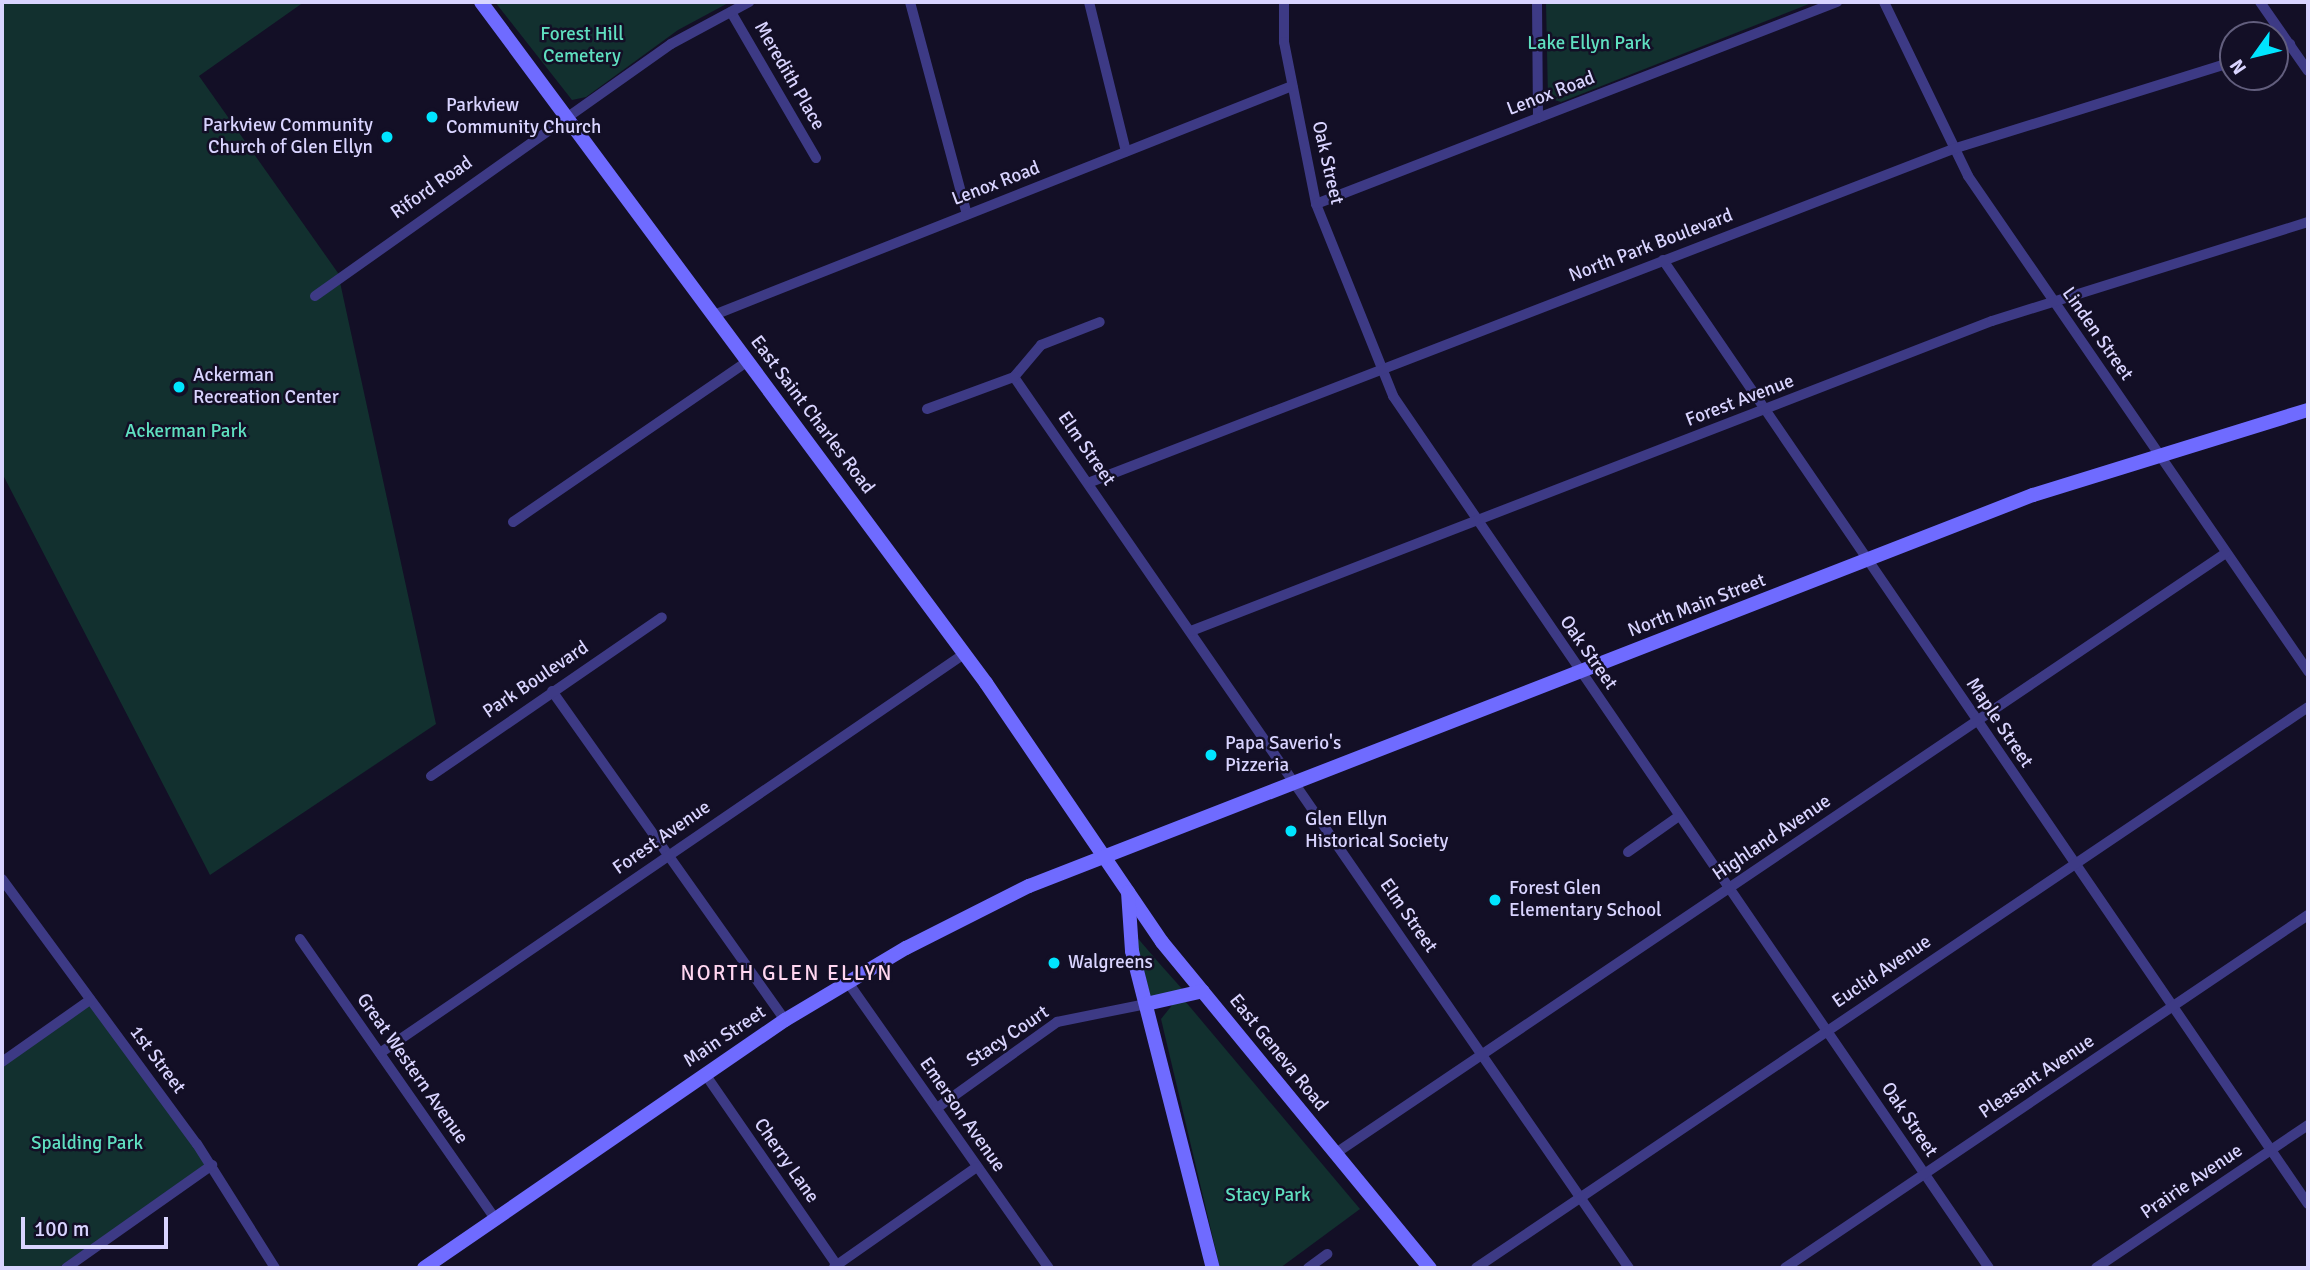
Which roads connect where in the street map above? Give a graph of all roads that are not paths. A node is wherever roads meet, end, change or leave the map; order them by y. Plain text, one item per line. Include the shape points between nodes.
1 (481, 2) edge
2 (749, 2) edge
3 (910, 2) edge
4 (1089, 2) edge
5 (1284, 2) edge
6 (1537, 2) edge
7 (1837, 2) edge
8 (1884, 2) edge
9 (2260, 2) edge
10 (731, 12) junction
11 (2290, 44) joint
12 (2219, 66) edge
13 (2307, 67) edge
14 (1292, 86) junction
15 (566, 117) junction
16 (1538, 118) junction
17 (1953, 149) junction
18 (1126, 151) junction
19 (816, 158) dead end
20 (1316, 204) junction
21 (967, 214) junction
22 (2308, 222) edge
23 (1663, 260) junction
24 (315, 296) dead end
25 (2054, 302) junction
26 (714, 316) junction
27 (1100, 322) dead end
28 (748, 361) junction
29 (1381, 369) junction
30 (1014, 377) junction
31 (927, 409) dead end
32 (1765, 410) junction
33 (2308, 410) edge
34 (2159, 454) junction
35 (1088, 483) junction
36 (513, 522) dead end
37 (1478, 522) junction
38 (2227, 552) junction
39 (1866, 560) junction
40 (662, 617) dead end
41 (1191, 631) junction
42 (964, 654) junction
43 (2308, 671) edge
44 (1579, 672) junction
45 (552, 691) junction
46 (2308, 707) edge
47 (1977, 721) junction
48 (431, 776) dead end
49 (1294, 782) junction
50 (1679, 816) junction
51 (1628, 852) dead end
52 (670, 853) junction
53 (1106, 855) junction
54 (2075, 864) junction
55 (2, 878) edge
56 (1729, 889) junction
57 (1128, 891) junction
58 (2308, 915) edge
59 (300, 939) dead end
60 (847, 981) junction
61 (1202, 991) junction
62 (90, 1000) junction
63 (1146, 1004) junction
64 (2173, 1006) junction
65 (785, 1020) junction
66 (1826, 1031) junction
67 (380, 1053) junction
68 (1483, 1056) junction
69 (2, 1062) edge
70 (705, 1074) junction
71 (937, 1108) junction
72 (2308, 1125) edge
73 (2271, 1150) junction
74 (1336, 1153) junction
75 (212, 1165) junction
76 (977, 1167) junction
77 (1925, 1174) junction
78 (1580, 1198) junction
79 (2308, 1204) edge
80 (495, 1219) junction
81 (1327, 1254) dead end
82 (426, 1267) edge
83 (836, 1267) edge
84 (66, 1268) edge
85 (275, 1268) edge
86 (1049, 1268) edge
87 (1213, 1268) edge
88 (1308, 1268) edge
89 (1430, 1268) edge
90 (1476, 1268) edge
91 (1629, 1268) edge
92 (1785, 1268) edge
93 (1989, 1268) edge
94 (2096, 1268) edge

1 - 15 street, East Saint Charles Road
2 - 10 street, Riford Road
3 - 21 street
4 - 18 street
5 - 14 street, Oak Street via 1284,42
6 - 16 street
7 - 16 street, Lenox Road
8 - 17 street, Linden Street
9 - 11 street
10 - 15 street, Riford Road via 671,44
10 - 19 street, Meredith Place
11 - 13 street
12 - 17 street, North Park Boulevard
14 - 18 street, Lenox Road
14 - 20 street, Oak Street
15 - 24 street, Riford Road
15 - 26 street, East Saint Charles Road
16 - 20 street, Lenox Road
17 - 23 street, North Park Boulevard
17 - 25 street, Linden Street
18 - 21 street, Lenox Road
20 - 29 street, Oak Street
21 - 26 street, Lenox Road
22 - 25 street, Forest Avenue
23 - 29 street, North Park Boulevard
23 - 32 street, Maple Street
25 - 32 street, Forest Avenue via 1992,321
25 - 34 street, Linden Street
26 - 28 street, East Saint Charles Road
27 - 30 street via 1041,345
28 - 36 street
28 - 42 street, East Saint Charles Road
29 - 35 street, North Park Boulevard
29 - 37 street, Oak Street via 1393,396
30 - 31 street
30 - 35 street, Elm Street
32 - 37 street, Forest Avenue
32 - 39 street, Maple Street
33 - 34 street, North Main Street
34 - 38 street, Linden Street
34 - 39 street, North Main Street via 2031,496
35 - 41 street, Elm Street
37 - 41 street, Forest Avenue
37 - 44 street, Oak Street
38 - 43 street, Linden Street
38 - 47 street, Highland Avenue
39 - 44 street, North Main Street
39 - 47 street, Maple Street
40 - 45 street, Park Boulevard
41 - 49 street, Elm Street
42 - 52 street, Forest Avenue
42 - 53 street, East Saint Charles Road
44 - 49 street, North Main Street
44 - 50 street, Oak Street
45 - 48 street, Park Boulevard
45 - 52 street
46 - 54 street, Euclid Avenue
47 - 54 street, Maple Street
47 - 56 street, Highland Avenue
49 - 53 street, North Main Street
49 - 68 street, Elm Street
50 - 51 street
50 - 56 street, Oak Street
52 - 65 street
52 - 67 street, Forest Avenue
53 - 57 street, East Geneva Road
53 - 60 street, Main Street via 972,913
54 - 64 street, Maple Street
54 - 66 street, Euclid Avenue
55 - 62 street, 1st Street
56 - 66 street, Oak Street
56 - 68 street, Highland Avenue
57 - 61 street, East Geneva Road
57 - 63 street via 1128,933
58 - 64 street, Pleasant Avenue
59 - 67 street, Great Western Avenue
60 - 65 street, Main Street
60 - 71 street, Emerson Avenue
61 - 63 street
61 - 74 street, East Geneva Road
62 - 69 street
62 - 75 street, 1st Street
63 - 71 street, Stacy Court via 1057,1022
63 - 87 street
64 - 73 street, Maple Street
64 - 77 street, Pleasant Avenue
65 - 70 street, Main Street
66 - 77 street, Oak Street
66 - 78 street, Euclid Avenue
67 - 80 street, Great Western Avenue
68 - 74 street, Highland Avenue
68 - 78 street, Elm Street
70 - 80 street, Main Street
70 - 83 street, Cherry Lane
71 - 76 street, Emerson Avenue
72 - 73 street, Prairie Avenue
73 - 79 street, Maple Street
73 - 94 street, Prairie Avenue
74 - 89 street, East Geneva Road
75 - 84 street
75 - 85 street, 1st Street
76 - 83 street
76 - 86 street, Emerson Avenue
77 - 92 street, Pleasant Avenue
77 - 93 street, Oak Street
78 - 90 street, Euclid Avenue
78 - 91 street, Elm Street
80 - 82 street, Main Street
81 - 88 street

